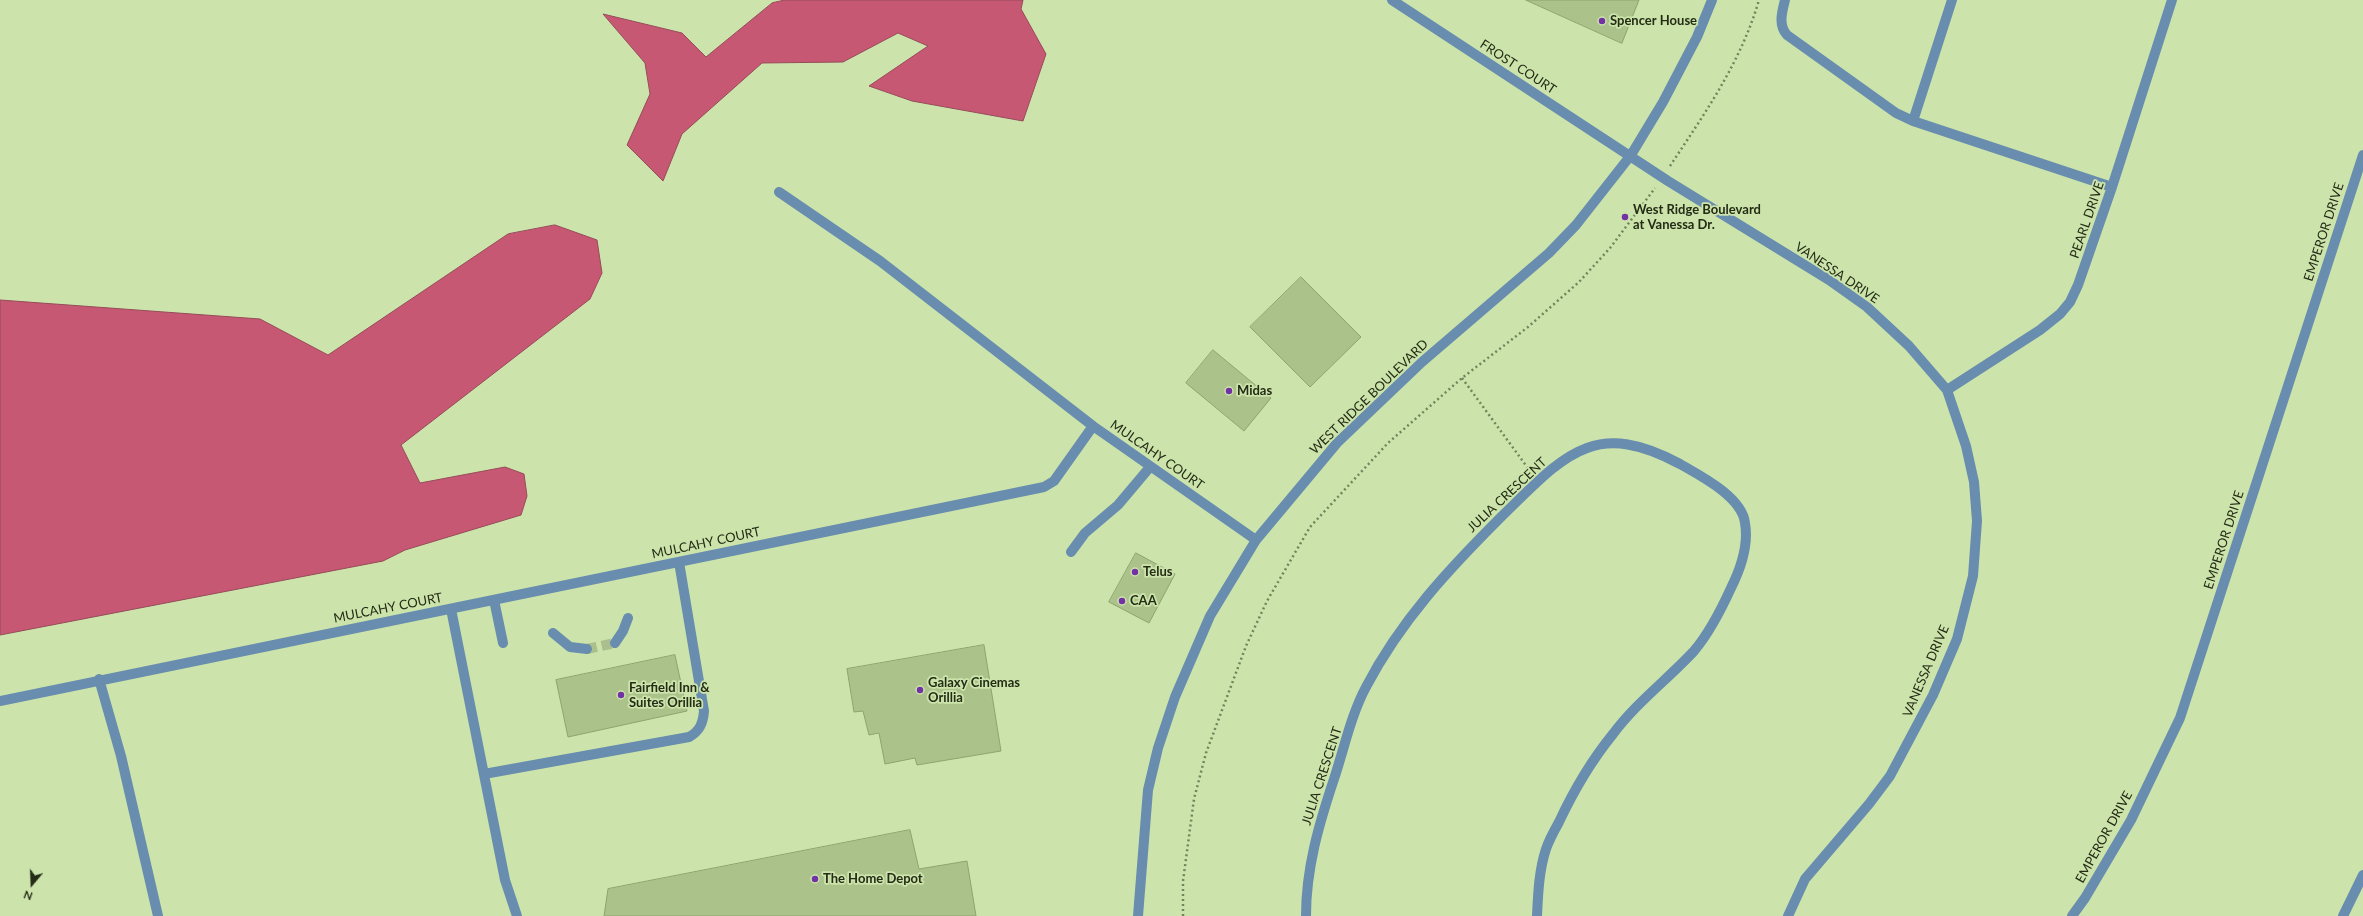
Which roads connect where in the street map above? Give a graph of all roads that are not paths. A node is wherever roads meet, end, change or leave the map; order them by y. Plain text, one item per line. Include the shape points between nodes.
1 (1392, 0) edge
2 (1712, 0) edge
3 (1786, 0) edge
4 (1952, 0) edge
5 (2172, 0) edge
6 (1913, 121) junction
7 (1631, 155) junction
8 (2363, 155) edge
9 (2112, 188) junction
10 (779, 192) dead end
11 (1947, 390) junction
12 (1093, 426) junction
13 (1150, 467) junction
14 (1256, 540) junction
15 (1071, 552) dead end
16 (679, 562) junction
17 (494, 600) junction
18 (451, 609) junction
19 (628, 618) dead end
20 (552, 633) dead end
21 (503, 643) dead end
22 (615, 643) dead end
23 (587, 649) tunnel mouth
24 (99, 679) junction
25 (0, 701) edge
26 (484, 774) junction
27 (2363, 875) edge
28 (158, 916) edge
29 (517, 916) edge
30 (1138, 916) edge
31 (1306, 916) edge
32 (1537, 916) edge
33 (1788, 916) edge
34 (2072, 916) edge
35 (2343, 916) edge

1 - 7 street, FROST COURT
2 - 7 street, WEST RIDGE BOULEVARD via 1697,37 1663,102
3 - 6 street via 1781,26 1787,35 1896,113
4 - 6 street
5 - 9 street, PEARL DRIVE
6 - 9 street
7 - 11 street, VANESSA DRIVE via 1829,280 1867,307 1909,346
7 - 14 street, WEST RIDGE BOULEVARD via 1576,225 1549,253 1422,362 1337,443
8 - 34 street, EMPEROR DRIVE via 2180,718 2131,820
9 - 11 street, PEARL DRIVE via 2070,302 2040,330
10 - 12 street via 880,261
11 - 33 street, VANESSA DRIVE via 1966,446 1974,482 1977,522 1973,576 1957,639 1933,695 1890,776 1805,879
12 - 13 street, MULCAHY COURT
12 - 16 street, MULCAHY COURT via 1054,481 1044,487
13 - 14 street, MULCAHY COURT
13 - 15 street via 1118,505 1090,528
14 - 30 street, WEST RIDGE BOULEVARD via 1210,616 1175,697 1158,748 1148,790
16 - 17 street, MULCAHY COURT
16 - 26 street via 704,710 696,734
17 - 18 street, MULCAHY COURT
17 - 21 street
18 - 24 street, MULCAHY COURT
18 - 26 street
19 - 22 street
20 - 23 street via 570,647
24 - 25 street, MULCAHY COURT
24 - 28 street via 121,756
26 - 29 street via 505,880
27 - 35 street
31 - 32 street, JULIA CRESCENT via 1306,888 1314,841 1364,690 1393,642 1426,595 1462,555 1538,481 1582,448 1602,442 1636,445 1667,457 1701,475 1725,494 1740,508 1745,522 1746,544 1736,578 1707,633 1695,649 1614,732 1575,787 1545,850

